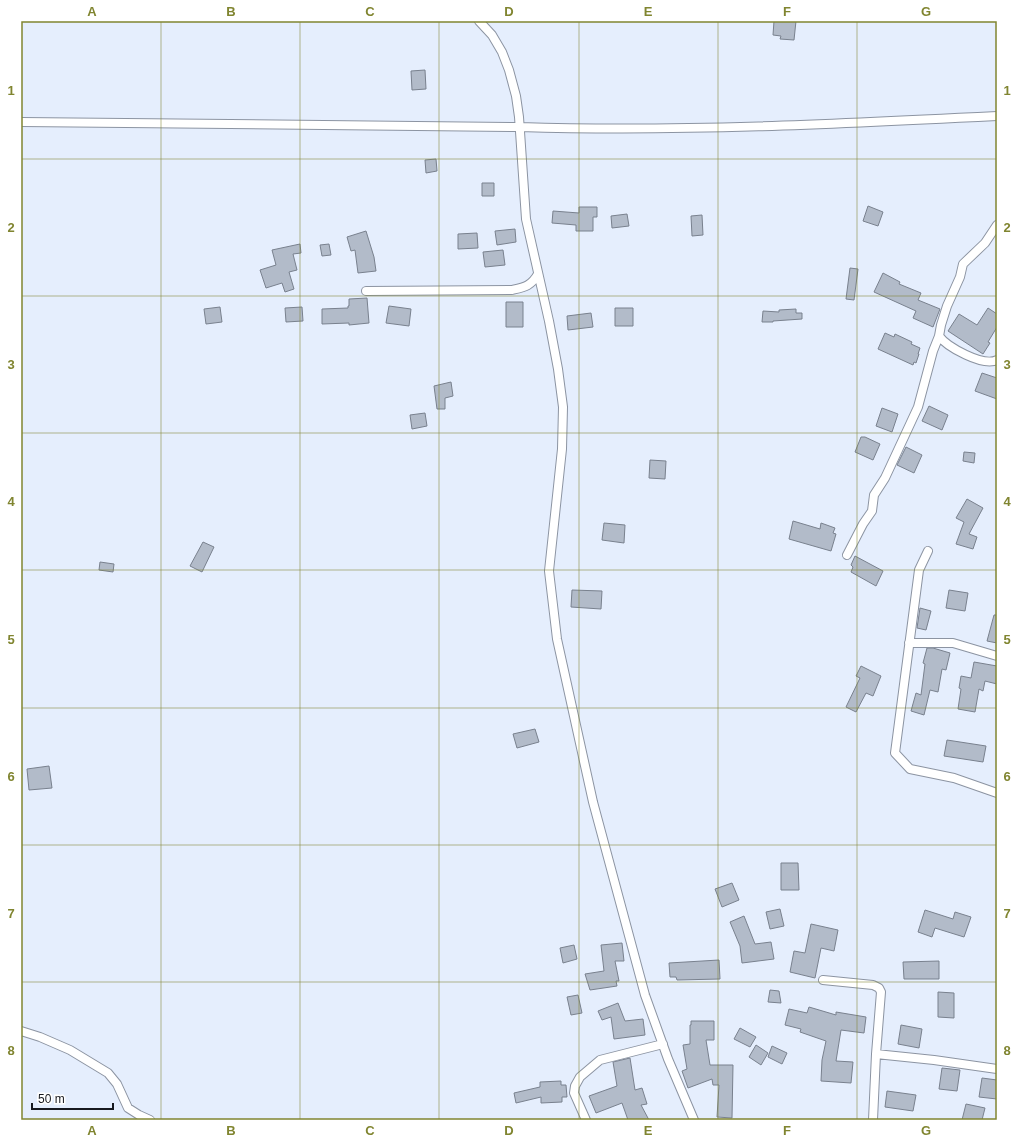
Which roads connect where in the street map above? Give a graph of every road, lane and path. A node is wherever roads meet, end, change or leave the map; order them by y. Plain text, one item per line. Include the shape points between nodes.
1 (479, 21) edge
2 (997, 116) edge
3 (21, 122) edge
4 (520, 127) junction
5 (997, 225) edge
6 (538, 274) junction
7 (366, 291) dead end
8 (939, 336) junction
9 (997, 360) edge
10 (928, 551) dead end
11 (847, 555) dead end
12 (909, 643) junction
13 (997, 656) edge
14 (997, 793) edge
15 (823, 980) dead end
16 (21, 1032) edge
17 (663, 1044) junction
18 (876, 1054) junction
19 (997, 1069) edge
20 (150, 1120) edge
21 (586, 1120) edge
22 (694, 1120) edge
23 (873, 1120) edge

1 - 4 street via 492,35 509,70
2 - 4 street via 728,128
3 - 4 street
4 - 6 street via 526,219
5 - 8 street via 985,243 963,264
6 - 7 street via 534,282 526,287 512,290
6 - 17 street via 558,369 563,407 562,449 549,571 557,639 593,802 645,995
8 - 9 street via 942,341 965,354 985,362
8 - 11 street via 918,407 885,478 874,495 872,511
10 - 12 street via 919,570
12 - 13 street via 953,643
12 - 14 street via 895,753 910,769 954,778
15 - 18 street via 873,985 879,988 881,992
16 - 20 street via 70,1050 108,1073 117,1084 128,1108
17 - 21 street via 600,1060 580,1077 574,1093
17 - 22 street
18 - 19 street
18 - 23 street

